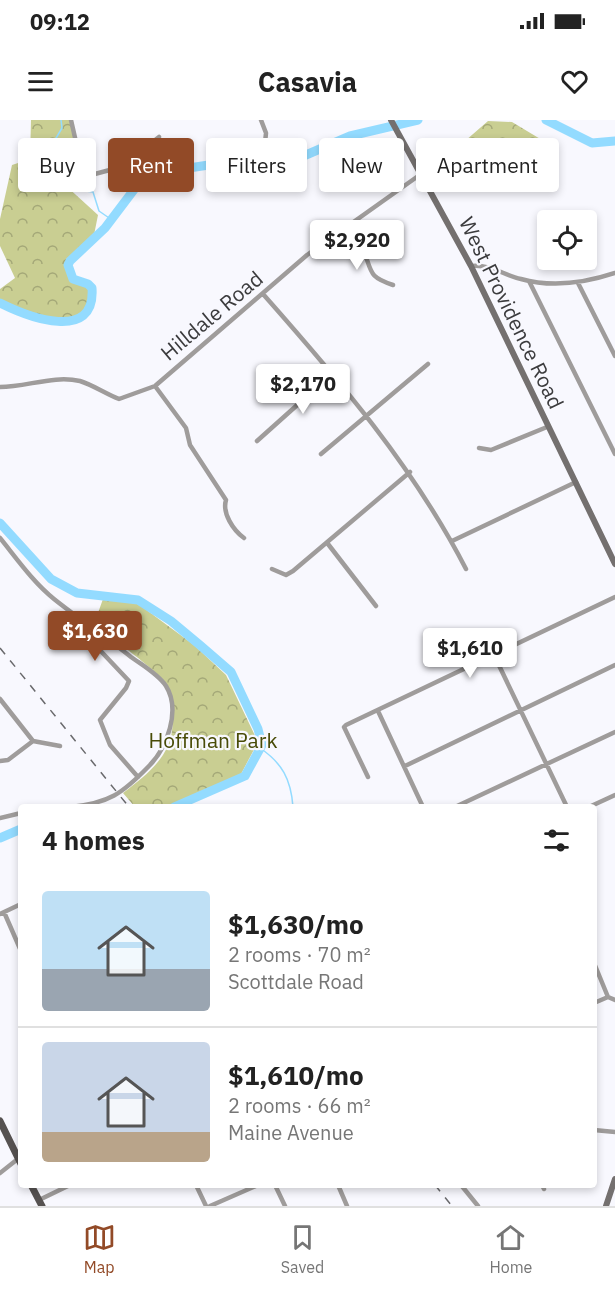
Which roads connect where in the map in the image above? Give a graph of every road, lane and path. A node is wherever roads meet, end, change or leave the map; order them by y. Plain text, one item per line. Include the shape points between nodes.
1 (71, 120) edge
2 (261, 120) edge
3 (392, 120) edge
4 (159, 137) dead end
5 (266, 138) edge
6 (416, 165) edge
7 (416, 178) edge
8 (431, 192) edge
9 (346, 228) junction
10 (471, 266) junction
11 (615, 273) edge
12 (529, 281) junction
13 (578, 283) junction
14 (393, 285) dead end
15 (263, 294) junction
16 (615, 356) edge
17 (428, 364) dead end
18 (333, 373) junction
19 (156, 386) junction
20 (0, 387) edge
21 (367, 416) junction
22 (547, 426) junction
23 (257, 441) dead end
24 (479, 448) dead end
25 (321, 454) dead end
26 (615, 454) edge
27 (410, 472) junction
28 (576, 482) junction
29 (0, 538) edge
30 (244, 538) dead end
31 (452, 541) junction
32 (328, 544) junction
33 (615, 564) edge
34 (466, 568) dead end
35 (272, 569) dead end
36 (615, 597) edge
37 (376, 606) dead end
38 (102, 634) junction
39 (494, 655) junction
40 (615, 665) edge
41 (0, 699) edge
42 (520, 710) junction
43 (378, 711) junction
44 (615, 732) edge
45 (33, 741) junction
46 (60, 746) dead end
47 (0, 761) edge
48 (547, 765) junction
49 (405, 766) junction
50 (138, 777) junction
51 (368, 777) dead end
52 (615, 795) edge
53 (94, 804) edge
54 (422, 804) edge
55 (462, 804) edge
56 (566, 804) edge
57 (595, 804) edge
58 (18, 814) edge
59 (0, 818) edge
60 (18, 905) edge
61 (2, 913) edge
62 (18, 945) edge
63 (597, 970) edge
64 (608, 997) junction
65 (615, 1000) edge
66 (597, 1002) edge
67 (0, 1121) edge
68 (597, 1130) edge
69 (615, 1132) edge
70 (18, 1156) edge
71 (18, 1161) edge
72 (0, 1173) edge
73 (615, 1179) edge
74 (33, 1188) edge
75 (65, 1188) edge
76 (198, 1188) edge
77 (251, 1188) edge
78 (276, 1188) edge
79 (339, 1188) edge
80 (463, 1188) edge
81 (41, 1203) edge
82 (208, 1206) edge
83 (285, 1206) edge
84 (347, 1206) edge
85 (478, 1206) edge
86 (606, 1206) edge

1 - 4 street via 81,164 91,175 121,167
2 - 5 street
3 - 6 street, West Providence Road
7 - 9 street, Hilldale Road
8 - 10 street, West Providence Road
9 - 14 street via 363,249 372,274
9 - 15 street, Hilldale Road via 307,255
10 - 12 street via 490,267
10 - 22 street, West Providence Road
11 - 13 street
12 - 13 street
12 - 26 street
13 - 16 street
15 - 18 street
15 - 19 street, Hilldale Road
17 - 21 street
18 - 21 street
18 - 23 street
19 - 20 street, Hilldale Road via 119,399 81,381 55,379
19 - 30 street via 186,428 190,445 226,500 228,518
21 - 25 street
21 - 27 street
22 - 24 street via 491,450
22 - 28 street, West Providence Road
27 - 31 street
27 - 32 street
28 - 31 street
28 - 33 street, West Providence Road
29 - 38 street via 38,585
31 - 34 street
32 - 35 street via 286,576
32 - 37 street
36 - 39 street
38 - 50 street via 96,646 129,681 100,720 101,728 116,754
38 - 50 street via 167,687 171,712 165,743 159,756
39 - 42 street
39 - 43 street
40 - 42 street
41 - 45 street
42 - 48 street
42 - 49 street
43 - 49 street
43 - 51 street via 344,727
44 - 48 street
45 - 46 street
45 - 47 street via 8,760
48 - 55 street
48 - 56 street
49 - 54 street
50 - 53 street via 102,803
52 - 57 street
58 - 59 street
60 - 61 street
61 - 62 street
63 - 64 street
64 - 65 street
64 - 66 street
67 - 70 main road
68 - 69 street
71 - 72 street
73 - 86 street
74 - 81 main road
75 - 81 street
76 - 82 street
77 - 82 street
78 - 83 street
79 - 84 street
80 - 85 street

